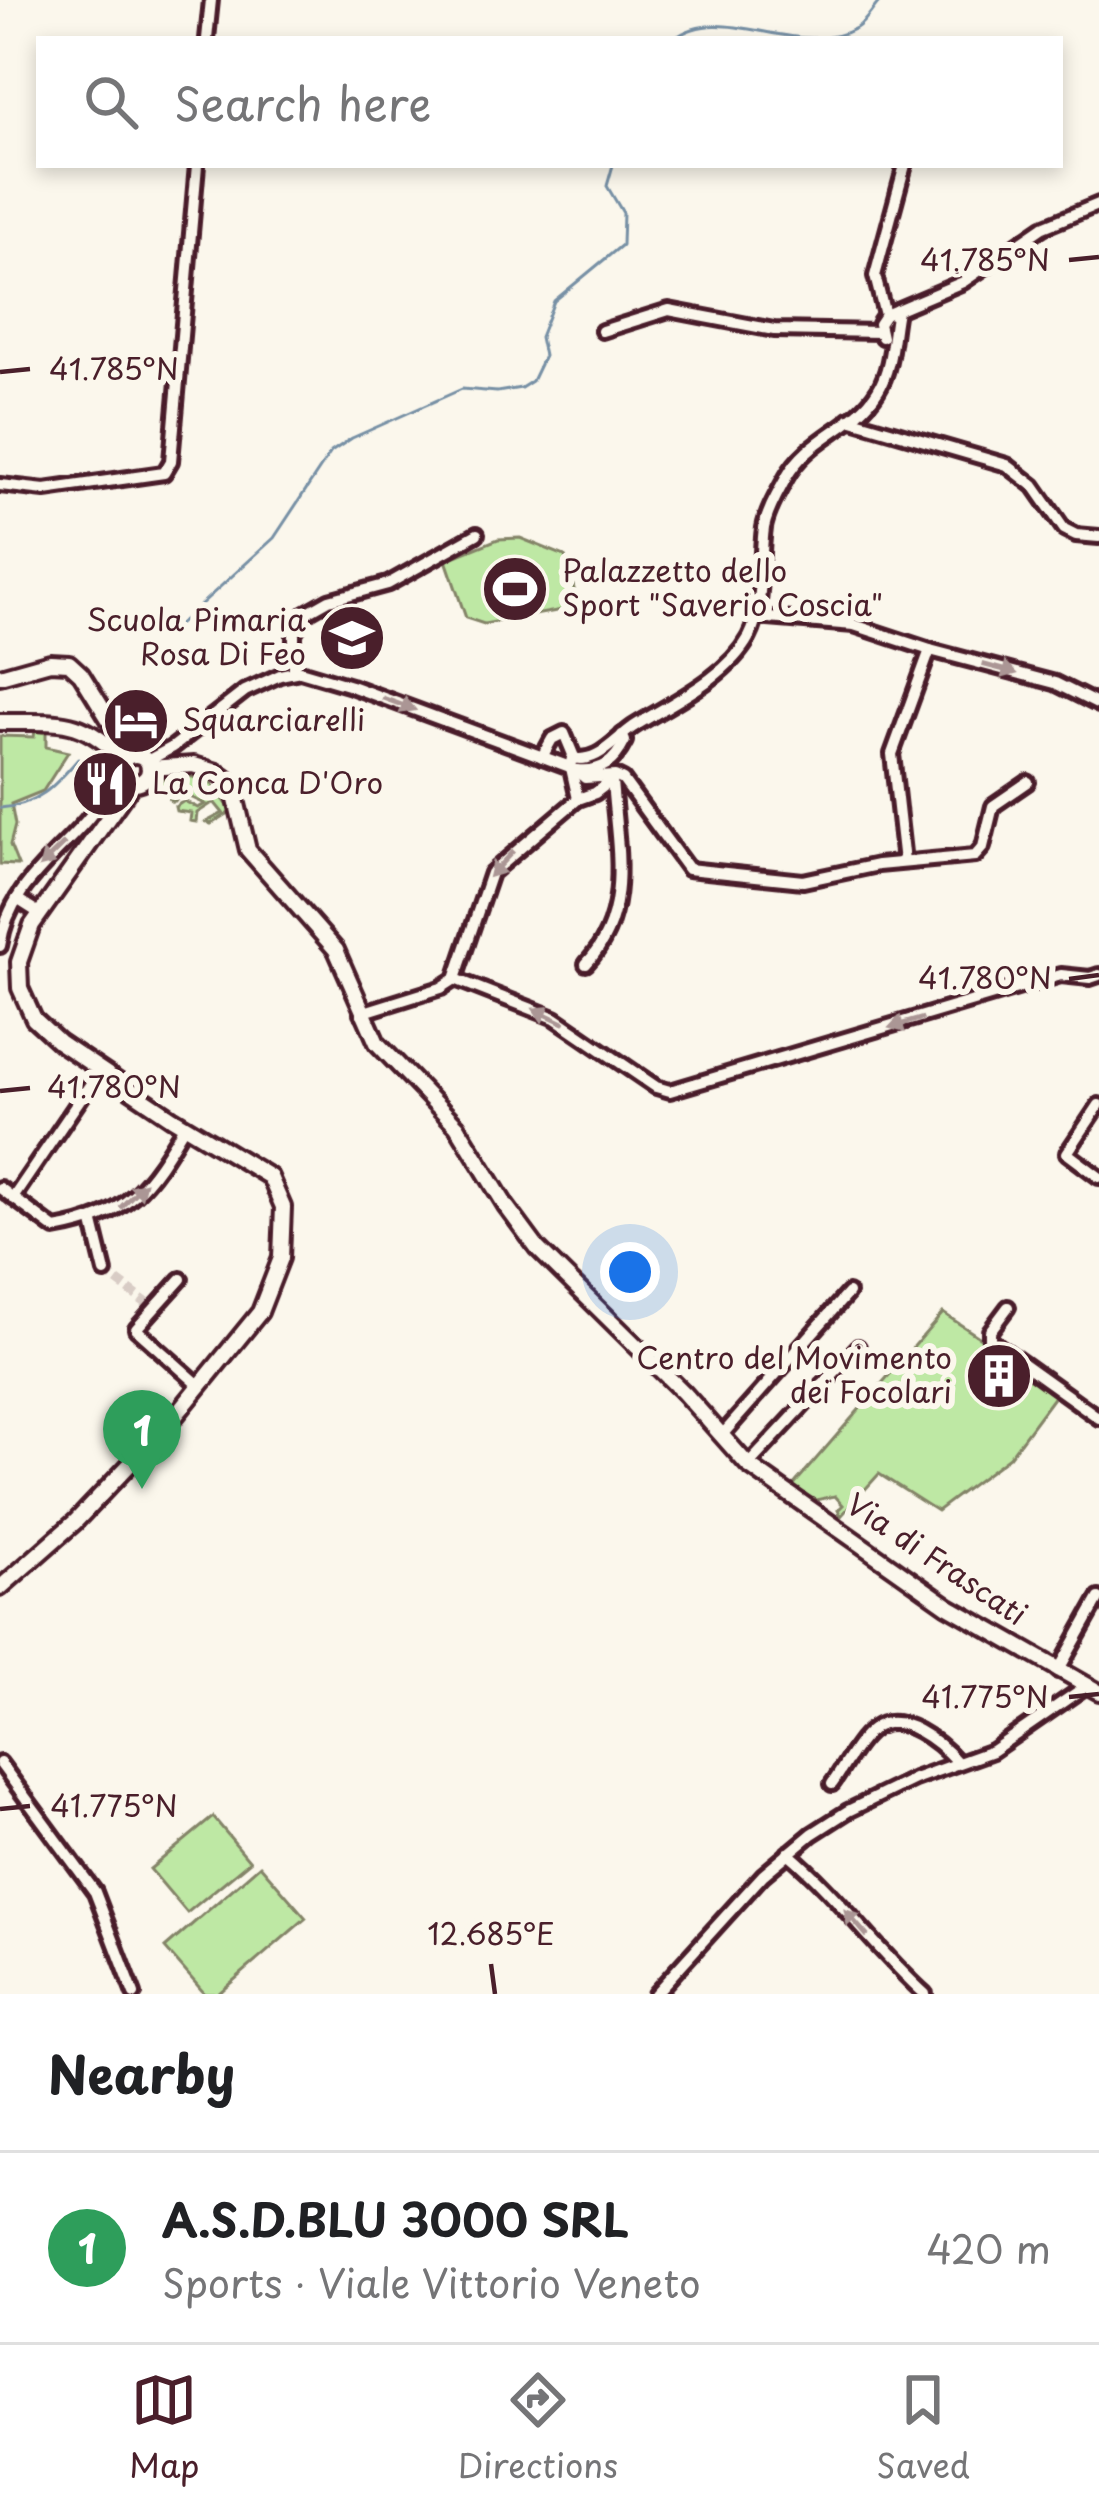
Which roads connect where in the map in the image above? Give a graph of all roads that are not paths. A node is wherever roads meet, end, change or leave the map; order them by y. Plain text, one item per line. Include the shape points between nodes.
1 (211, 0) edge
2 (207, 36) edge
3 (197, 168) edge
4 (904, 168) edge
5 (1099, 204) edge
6 (891, 313) junction
7 (602, 331) dead end
8 (880, 332) junction
9 (889, 352) junction
10 (850, 419) junction
11 (0, 485) edge
12 (477, 534) dead end
13 (1099, 537) edge
14 (756, 617) junction
15 (930, 650) junction
16 (294, 672) junction
17 (0, 676) edge
18 (1099, 705) edge
19 (0, 722) edge
20 (542, 757) junction
21 (134, 767) junction
22 (576, 768) junction
23 (616, 779) junction
24 (1028, 782) dead end
25 (578, 799) junction
26 (904, 862) junction
27 (17, 899) junction
28 (39, 914) junction
29 (0, 946) edge
30 (586, 964) dead end
31 (1099, 975) edge
32 (455, 979) junction
33 (361, 1013) junction
34 (100, 1070) junction
35 (1099, 1105) edge
36 (185, 1125) junction
37 (1099, 1178) edge
38 (0, 1188) edge
39 (13, 1198) junction
40 (93, 1223) junction
41 (105, 1272) tunnel mouth
42 (181, 1279) dead end
43 (848, 1293) dead end
44 (1008, 1307) dead end
45 (858, 1347) dead end
46 (200, 1386) junction
47 (1099, 1418) edge
48 (722, 1436) junction
49 (748, 1466) junction
50 (0, 1588) edge
51 (1099, 1598) edge
52 (1058, 1671) junction
53 (1092, 1689) edge
54 (957, 1762) junction
55 (0, 1763) edge
56 (832, 1784) dead end
57 (788, 1853) junction
58 (134, 1994) edge
59 (655, 1994) edge
60 (925, 1994) edge

1 - 2 street
3 - 11 street via 164,473 45,490
4 - 6 street via 875,276
5 - 6 street via 1043,227 964,282
6 - 8 street
6 - 9 street
7 - 8 street via 669,310 774,330
8 - 9 street
9 - 10 street via 880,388
10 - 13 street via 1007,465 1038,490 1061,527
10 - 14 street via 800,456 766,519
12 - 16 street via 388,584 306,614 294,633
14 - 15 street via 848,623
14 - 22 street via 730,661 623,738 610,764
15 -> 18 street via 1054,683
15 - 26 street via 892,754
16 -> 20 street
16 - 21 street via 238,695
17 - 21 main road via 70,663
19 - 21 main road via 82,725
20 - 22 street
20 - 22 street via 564,733
21 -> 27 street
21 - 28 main road via 90,852
21 - 33 main road, Via di Frascati via 194,765 232,783 248,850 336,950
22 - 23 street via 589,785
22 - 25 street
23 - 25 street
23 - 26 street via 630,786 693,871 799,881
23 - 30 street via 619,896 608,936
24 - 26 street via 993,806 977,854
25 -> 32 street via 490,873
27 - 28 street
27 - 29 street
28 - 34 main road via 19,962 23,998 39,1025
31 -> 32 street via 1060,975 673,1091 555,1018
32 - 33 street
33 - 48 main road, Via di Frascati via 380,1048 457,1126 537,1248
34 - 36 main road
34 - 39 street
35 - 37 street via 1067,1153
40 -> 36 street via 131,1201
36 - 46 main road via 270,1177 285,1229 266,1304
38 - 39 street
39 - 40 street via 55,1229
40 - 41 street
42 - 46 street via 136,1329
43 - 48 street
44 - 47 street via 991,1341
45 - 49 street
46 - 50 main road via 75,1522
48 - 49 main road, Via di Frascati
49 - 52 main road, Via di Frascati via 916,1585
51 - 52 street
52 - 53 main road, Via di Frascati
53 - 54 street via 999,1747
54 - 56 street via 918,1731 884,1724 868,1733
54 - 57 street via 848,1811
55 - 58 street via 95,1892
57 - 59 street
60 -> 57 street

